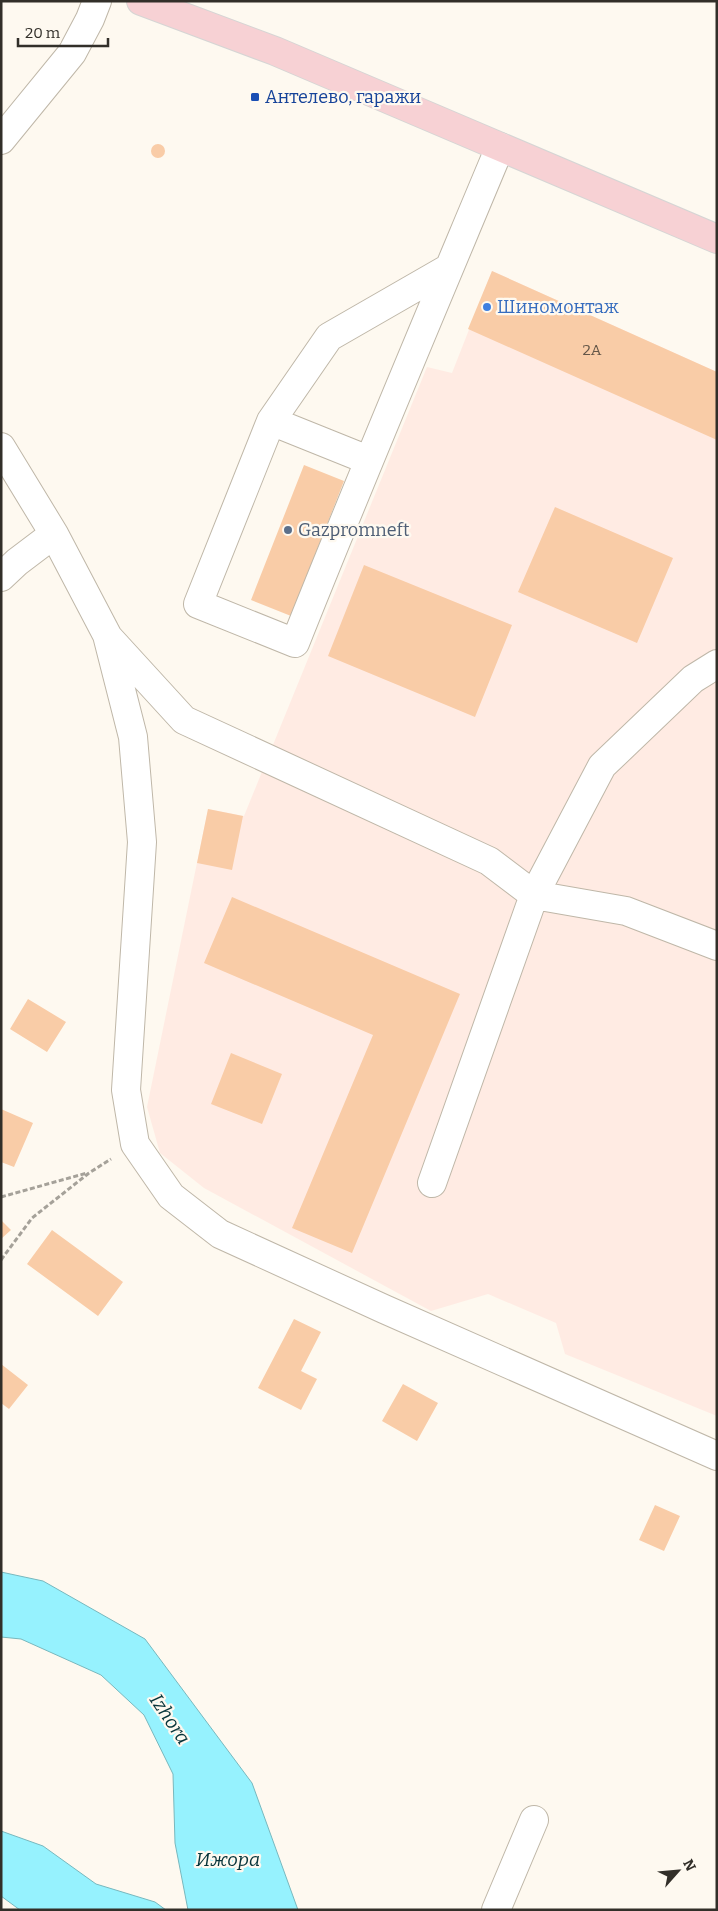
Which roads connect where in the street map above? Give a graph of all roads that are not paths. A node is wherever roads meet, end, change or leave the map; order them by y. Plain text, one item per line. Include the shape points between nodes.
1 (97, 1) edge
2 (141, 1) edge
3 (1, 140) edge
4 (500, 147) junction
5 (717, 239) edge
6 (449, 268) junction
7 (271, 421) junction
8 (1, 447) edge
9 (368, 460) junction
10 (54, 534) junction
11 (1, 577) edge
12 (107, 635) junction
13 (717, 664) edge
14 (534, 895) junction
15 (717, 946) edge
16 (432, 1183) dead end
17 (717, 1456) edge
18 (534, 1820) dead end
19 (496, 1910) edge

1 - 3 street via 72,53
2 - 4 main road via 275,51
4 - 5 main road
4 - 6 street
6 - 7 street via 329,337
6 - 9 street
7 - 9 street
7 - 9 street via 198,604 268,633 295,643
8 - 10 street
10 - 11 street
10 - 12 street
12 - 14 street via 184,720 489,861
12 - 17 street via 132,737 142,842 126,1090 135,1144 171,1196 220,1234
13 - 14 street via 692,679 602,766
14 - 15 street via 626,911
14 - 16 street
18 - 19 street

